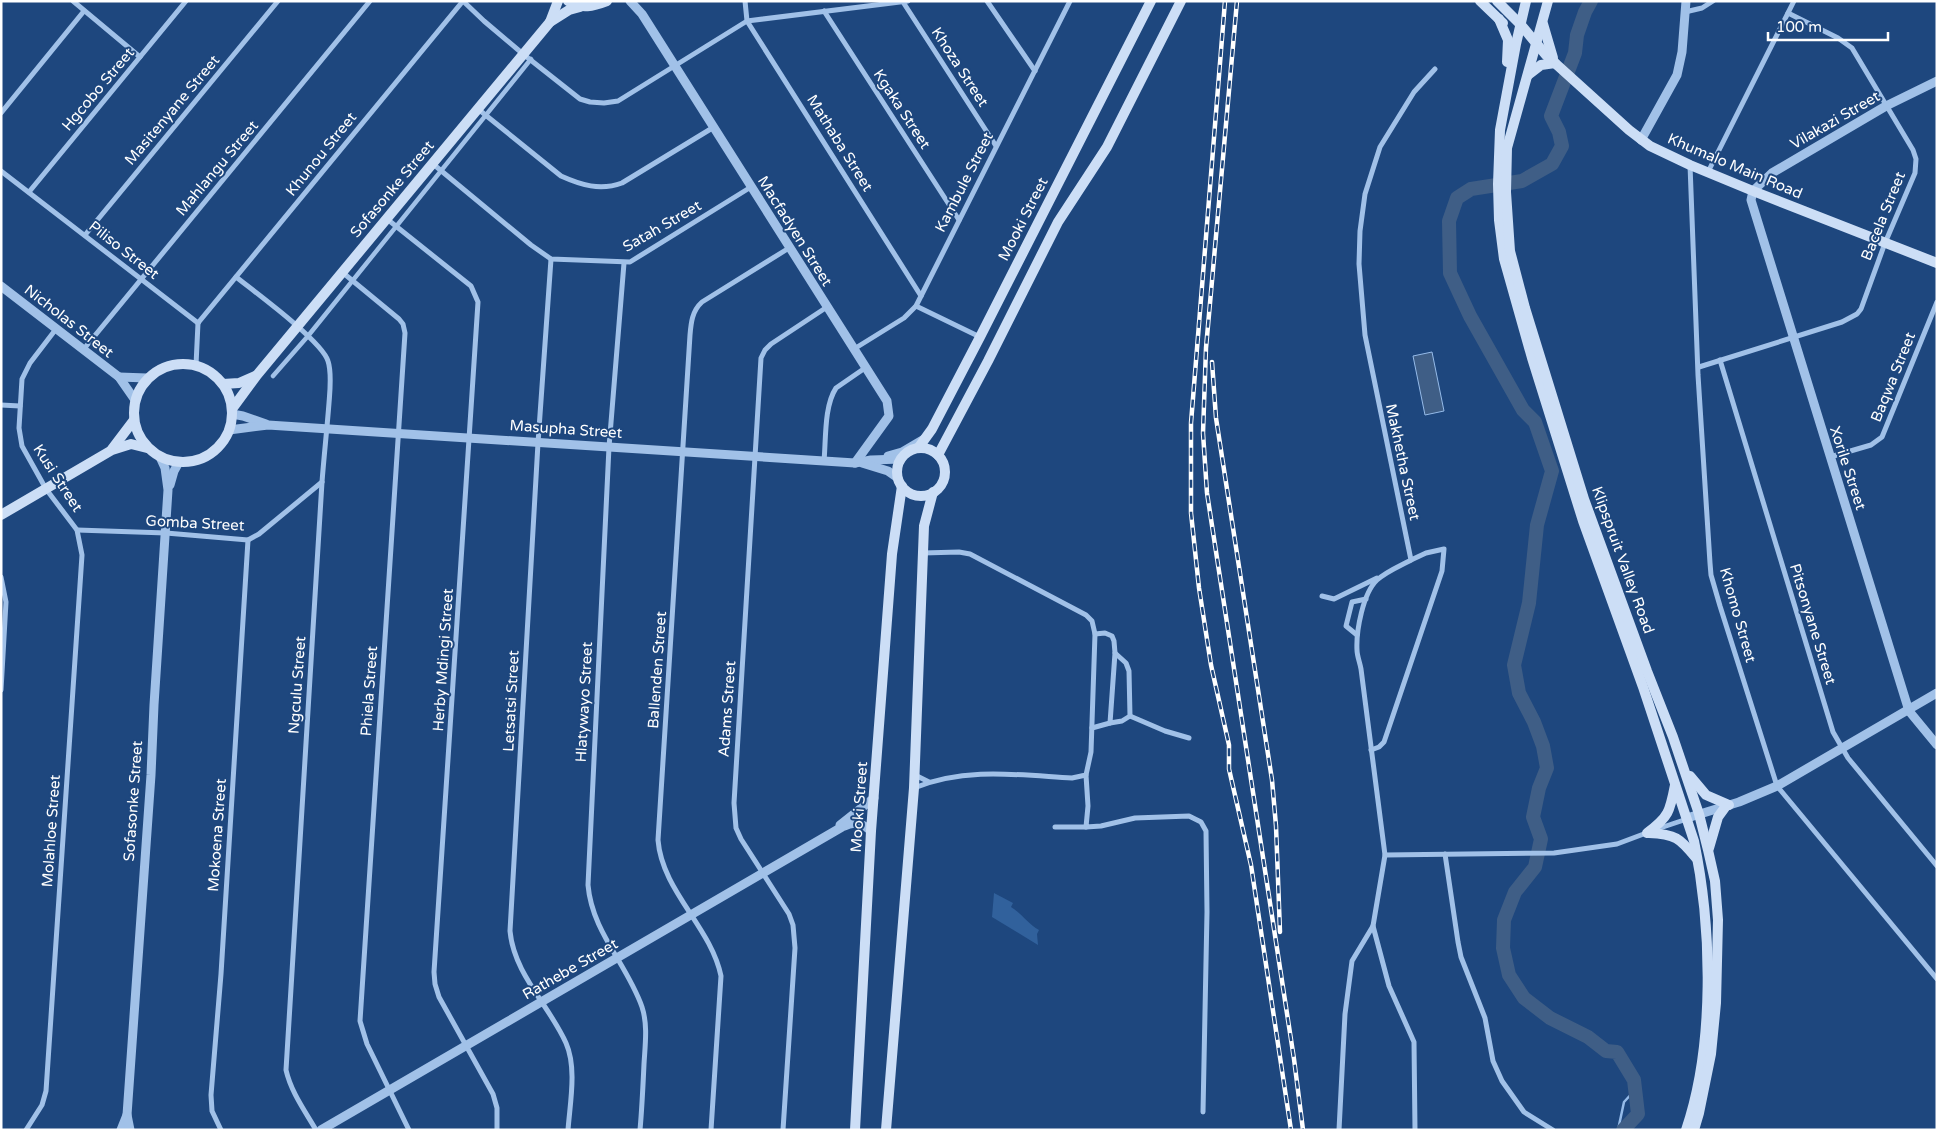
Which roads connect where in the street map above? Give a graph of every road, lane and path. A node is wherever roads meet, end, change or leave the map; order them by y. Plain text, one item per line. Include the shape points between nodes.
1 (72, 1) edge
2 (186, 1) edge
3 (278, 1) edge
4 (370, 1) edge
5 (463, 1) edge
6 (558, 1) edge
7 (568, 1) edge
8 (607, 1) edge
9 (630, 1) edge
10 (638, 1) edge
11 (745, 1) edge
12 (908, 1) edge
13 (986, 1) edge
14 (1070, 1) edge
15 (1151, 1) edge
16 (1181, 1) edge
17 (1480, 1) edge
18 (1497, 1) edge
19 (1526, 1) edge
20 (1548, 1) edge
21 (1686, 1) edge
22 (1713, 1) edge
23 (1794, 1) edge
24 (903, 2) edge
25 (580, 7) junction
26 (84, 11) junction
27 (824, 11) junction
28 (1685, 12) junction
29 (1788, 13) junction
30 (642, 14) junction
31 (1499, 19) junction
32 (748, 21) junction
33 (1543, 21) junction
34 (550, 22) junction
35 (1521, 24) junction
36 (1518, 36) junction
37 (1535, 44) junction
38 (140, 57) junction
39 (527, 57) junction
40 (1555, 63) junction
41 (675, 66) junction
42 (1435, 69) dead end
43 (1035, 71) junction
44 (1527, 76) junction
45 (1937, 81) edge
46 (1886, 106) junction
47 (482, 112) junction
48 (1, 113) edge
49 (714, 127) junction
50 (1500, 130) junction
51 (1641, 140) junction
52 (996, 146) junction
53 (432, 164) junction
54 (1690, 165) junction
55 (1501, 166) junction
56 (1, 171) edge
57 (441, 171) junction
58 (1708, 172) junction
59 (752, 187) junction
60 (1752, 191) junction
61 (28, 192) junction
62 (387, 218) junction
63 (959, 220) junction
64 (1503, 220) junction
65 (396, 226) junction
66 (85, 235) junction
67 (1884, 243) junction
68 (790, 248) junction
69 (551, 259) junction
70 (624, 263) junction
71 (1937, 263) edge
72 (342, 272) junction
73 (236, 276) junction
74 (142, 279) junction
75 (353, 281) junction
76 (1, 286) edge
77 (921, 296) junction
78 (1937, 302) edge
79 (916, 306) junction
80 (827, 307) junction
81 (198, 322) junction
82 (297, 326) junction
83 (56, 329) junction
84 (308, 336) junction
85 (980, 337) junction
86 (1793, 337) junction
87 (83, 350) junction
88 (854, 350) junction
89 (1720, 360) junction
90 (196, 365) junction
91 (1699, 367) junction
92 (865, 368) junction
93 (257, 374) junction
94 (274, 376) dead end
95 (119, 377) junction
96 (147, 378) junction
97 (223, 384) junction
98 (135, 400) junction
99 (1, 404) edge
100 (20, 406) junction
101 (232, 412) junction
102 (134, 420) junction
103 (268, 425) junction
104 (327, 429) junction
105 (229, 430) junction
106 (398, 434) junction
107 (470, 438) junction
108 (926, 438) junction
109 (538, 443) junction
110 (609, 447) junction
111 (919, 447) junction
112 (148, 448) junction
113 (112, 450) junction
114 (684, 452) junction
115 (755, 456) junction
116 (160, 457) junction
117 (1830, 457) junction
118 (941, 458) junction
119 (901, 459) junction
120 (824, 461) junction
121 (179, 462) junction
122 (863, 462) junction
123 (322, 482) junction
124 (900, 482) junction
125 (46, 488) junction
126 (168, 490) junction
127 (933, 492) junction
128 (1, 515) edge
129 (77, 530) junction
130 (166, 533) junction
131 (248, 540) junction
132 (923, 553) junction
133 (1411, 560) junction
134 (1386, 574) junction
135 (1, 577) edge
136 (1322, 596) dead end
137 (1366, 599) junction
138 (1096, 634) junction
139 (1357, 635) junction
140 (1115, 653) junction
141 (1, 690) edge
142 (1937, 693) edge
143 (1908, 711) junction
144 (1130, 716) junction
145 (1110, 723) junction
146 (1092, 728) junction
147 (1189, 738) dead end
148 (1937, 745) edge
149 (1842, 749) junction
150 (1371, 750) junction
151 (1685, 770) junction
152 (915, 775) junction
153 (1086, 775) junction
154 (928, 782) junction
155 (1675, 785) junction
156 (1777, 786) junction
157 (914, 788) junction
158 (874, 798) junction
159 (1728, 806) junction
160 (1699, 814) junction
161 (1687, 818) junction
162 (1055, 827) dead end
163 (1086, 827) junction
164 (871, 831) junction
165 (833, 832) junction
166 (1648, 833) junction
167 (1708, 850) junction
168 (1445, 854) junction
169 (1384, 855) junction
170 (1698, 861) junction
171 (1937, 866) edge
172 (763, 873) junction
173 (690, 915) junction
174 (1373, 926) junction
175 (617, 958) junction
176 (1937, 979) edge
177 (542, 1002) junction
178 (467, 1045) junction
179 (390, 1090) junction
180 (1203, 1112) dead end
181 (127, 1114) junction
182 (26, 1130) edge
183 (121, 1130) edge
184 (130, 1130) edge
185 (222, 1130) edge
186 (316, 1130) edge
187 (321, 1130) edge
188 (409, 1130) edge
189 (497, 1130) edge
190 (568, 1130) edge
191 (640, 1130) edge
192 (711, 1130) edge
193 (783, 1130) edge
194 (856, 1130) edge
195 (886, 1130) edge
196 (1339, 1130) edge
197 (1415, 1130) edge
198 (1553, 1130) edge
199 (1686, 1130) edge
200 (1694, 1130) edge

1 - 26 street
2 - 38 street, Hgcobo Street
3 - 66 street, Masitenyane Street
4 - 74 street, Mahlangu Street
5 - 39 street
5 - 73 street, Khunou Street
6 - 34 main road, Sofasonke Street
7 - 25 main road
8 - 25 main road, Sofasonke Street
9 - 30 street, Macfadyen Street
10 - 30 street, Macfadyen Street
11 - 32 street, Mathaba Street
12 - 24 street
13 - 43 street
14 - 43 street, Kambule Street
15 - 85 main road, Mooki Street
16 - 118 main road via 1107,147 1058,222
17 - 31 main road
18 - 35 main road
19 - 35 main road, Klipspruit Valley Road
20 - 33 main road, Klipspruit Valley Road
21 - 28 street
22 - 28 street
23 - 29 street
24 - 27 street
24 - 52 street, Khoza Street
25 - 34 main road, Sofasonke Street
26 - 38 street
26 - 48 street
27 - 32 street
27 - 63 street, Kgaka Street
28 - 51 street via 1677,75
29 - 46 street, Bacela Street via 1852,48
29 - 58 street
30 - 41 street, Macfadyen Street
31 - 36 main road
31 - 50 main road via 1507,36 1508,50 1499,109
32 - 41 street
32 - 77 street, Mathaba Street
33 - 37 main road, Klipspruit Valley Road
33 - 40 main road
34 - 39 main road, Sofasonke Street
35 - 36 main road, Klipspruit Valley Road
35 - 37 main road
36 - 37 main road
36 - 50 main road, Klipspruit Valley Road
37 - 40 main road, Khumalo Main Road
37 - 44 main road, Klipspruit Valley Road
38 - 61 street, Hgcobo Street
39 - 41 street via 580,99 604,103 618,101
39 - 47 main road, Sofasonke Street
40 - 44 main road via 1541,65
40 - 51 main road, Khumalo Main Road
41 - 49 street, Macfadyen Street
42 - 133 street, Makhetha Street via 1400,111 1380,147 1365,194 1360,231 1359,264 1365,335
43 - 52 street, Kambule Street
44 - 55 main road, Klipspruit Valley Road
45 - 46 street, Vilakazi Street
46 - 60 street, Vilakazi Street via 1772,173
46 - 67 street, Bacela Street via 1913,150 1917,166
47 - 49 street via 561,176 575,183 597,187 622,183
47 - 53 main road, Sofasonke Street
47 - 57 street
49 - 59 street, Macfadyen Street
50 - 55 main road, Klipspruit Valley Road
51 - 54 main road, Khumalo Main Road
52 - 63 street, Kambule Street
53 - 57 street
53 - 62 main road, Sofasonke Street
54 - 58 main road, Khumalo Main Road
54 - 91 street, Khomo Street
55 - 64 main road, Klipspruit Valley Road
56 - 61 street, Piliso Street
57 - 65 street
57 - 69 street
58 - 60 main road, Khumalo Main Road
59 - 68 street, Macfadyen Street
59 - 70 street, Satah Street via 635,260
60 - 67 main road, Khumalo Main Road
60 - 86 street, Xorile Street via 1752,204
61 - 66 street, Piliso Street
62 - 65 street, Herby Mdingi Street
62 - 72 main road, Sofasonke Street
63 - 77 street, Kambule Street
64 - 151 main road, Klipspruit Valley Road via 1523,300 1584,499
64 - 155 main road, Klipspruit Valley Road via 1508,276 1559,446
65 - 75 street
65 - 107 street, Herby Mdingi Street via 471,286 477,298
66 - 74 street, Piliso Street
67 - 71 main road, Khumalo Main Road
67 - 86 street, Bacela Street via 1857,314
68 - 80 street, Macfadyen Street
68 - 114 street, Ballenden Street via 702,302 695,311 690,336
69 - 70 street, Satah Street
69 - 109 street, Letsatsi Street
70 - 110 street, Hlatywayo Street
72 - 75 street, Phiela Street
72 - 82 main road, Sofasonke Street
73 - 81 street, Khunou Street
73 - 82 street, Ngculu Street
74 - 81 street, Piliso Street
74 - 87 street, Mahlangu Street
75 - 84 street
75 - 106 street, Phiela Street via 399,319 405,328
76 - 83 street, Nicholas Street
77 - 79 street, Kambule Street
78 - 117 street, Baqwa Street via 1880,440
79 - 85 street
79 - 88 street, Kambule Street via 904,318
80 - 88 street, Macfadyen Street
80 - 115 street, Adams Street via 765,350 760,368
81 - 90 street
82 - 84 street, Ngculu Street
82 - 93 main road, Sofasonke Street
83 - 87 street, Nicholas Street
83 - 100 street, Kusi Street via 25,371
84 - 94 street
84 - 104 street, Ngculu Street via 328,360
85 - 108 main road, Mooki Street
86 - 89 street, Bacela Street
86 - 117 street, Xorile Street
87 - 95 street, Nicholas Street
88 - 92 street, Macfadyen Street
89 - 91 street, Bacela Street
89 - 149 street, Pitsonyane Street via 1830,722
90 - 96 main road via 170,365
90 - 97 main road
91 - 156 street, Khomo Street via 1712,575
92 - 120 street via 833,392
92 - 122 street, Macfadyen Street via 887,401 889,416
93 - 97 main road, Sofasonke Street via 239,384
93 - 101 main road, Sofasonke Street
95 - 96 street, Nicholas Street
95 - 98 street, Nicholas Street
96 - 98 main road, Sofasonke Street
97 - 101 main road, Sofasonke Street via 230,397
98 - 102 main road, Sofasonke Street
99 - 100 street
100 - 125 street, Kusi Street via 22,446
101 - 103 street, Masupha Street
101 - 105 main road, Sofasonke Street
102 - 112 main road, Sofasonke Street via 136,430
102 - 113 main road
103 - 104 street, Masupha Street
103 - 105 street, Masupha Street
104 - 106 street, Masupha Street
104 - 123 street, Ngculu Street
105 - 121 main road, Sofasonke Street via 221,444 209,454 194,461
106 - 107 street, Masupha Street
106 - 179 street, Phiela Street via 360,1021 367,1044
107 - 109 street, Masupha Street
107 - 178 street, Herby Mdingi Street via 434,972 438,997
108 - 111 main road, Mooki Street
108 - 122 street via 898,454
109 - 110 street, Masupha Street
109 - 177 street, Letsatsi Street via 510,931 517,961
110 - 114 street, Masupha Street
110 - 175 street, Hlatywayo Street via 588,885 592,910
111 - 118 main road via 928,448
111 - 119 main road
112 - 113 main road via 131,444
112 - 116 main road, Sofasonke Street
113 - 125 main road
114 - 115 street, Masupha Street
114 - 173 street, Ballenden Street via 658,840 662,862
115 - 120 street, Masupha Street
115 - 172 street, Adams Street via 734,817 741,839
116 - 121 main road, Sofasonke Street
116 - 126 street, Sofasonke Street
117 - 143 street, Xorile Street
118 - 127 main road via 945,476
119 - 122 street, Masupha Street
119 - 124 main road via 897,470
120 - 122 street, Masupha Street
121 - 126 street, Sofasonke Street
122 - 124 street, Masupha Street via 888,471
123 - 131 street, Gomba Street
123 - 186 street, Ngculu Street via 286,1070 297,1098
124 - 127 main road via 908,492 918,495
124 - 158 main road, Mooki Street
125 - 128 main road
125 - 129 street, Kusi Street
126 - 130 street, Sofasonke Street
127 - 132 main road via 924,526
129 - 130 street, Gomba Street
129 - 182 street, Molahloe Street via 82,555 47,1074 42,1105
130 - 131 street, Gomba Street
130 - 181 street, Sofasonke Street
131 - 185 street, Mokoena Street via 211,1095 212,1111
132 - 138 street via 959,552 981,559 1086,616 1092,621
132 - 152 main road
133 - 134 street
133 - 150 street via 1444,549 1442,571 1384,742
134 - 136 street via 1334,599
134 - 137 street via 1376,581
135 - 141 street via 6,602
137 - 139 street
137 - 139 street via 1352,602 1346,626
138 - 140 street via 1112,636
138 - 146 street
139 - 150 street
140 - 144 street via 1130,671
140 - 145 street
142 - 143 street
143 - 148 street, Xorile Street
143 - 149 street
144 - 145 street
144 - 147 street
145 - 146 street
146 - 153 street
149 - 156 street
149 - 171 street, Pitsonyane Street
150 - 169 street
151 - 159 main road via 1706,795
151 - 160 main road, Klipspruit Valley Road
152 - 154 street
152 - 157 main road
153 - 154 street via 1072,778 976,774
153 - 163 street
154 - 157 street
155 - 161 main road, Klipspruit Valley Road
155 - 166 main road via 1666,817
156 - 159 street
156 - 176 street, Khomo Street
157 - 195 main road
158 - 164 main road, Mooki Street
158 - 165 street, Rathebe Street
159 - 160 street
159 - 167 main road via 1716,822
160 - 161 street
160 - 167 main road, Klipspruit Valley Road
161 - 166 street
161 - 170 main road, Klipspruit Valley Road
162 - 163 street
163 - 180 street via 1134,818 1189,816 1200,822 1206,831
164 - 165 street, Rathebe Street via 858,822
164 - 194 main road, Mooki Street
165 - 172 street, Rathebe Street
166 - 168 street via 1617,844 1554,853
166 - 170 main road via 1678,838
167 - 200 main road, Klipspruit Valley Road via 1715,881 1718,920 1716,1003 1711,1054
168 - 169 street
168 - 198 street via 1461,957 1485,1018 1492,1061 1524,1112
169 - 174 street
170 - 199 main road, Klipspruit Valley Road via 1707,959 1707,1004 1700,1074
172 - 173 street, Rathebe Street
172 - 193 street, Adams Street via 789,914 795,948
173 - 175 street, Rathebe Street
173 - 192 street, Ballenden Street via 715,954 721,976
174 - 196 street via 1352,961 1345,1014
174 - 197 street via 1389,986 1414,1042
175 - 177 street, Rathebe Street
175 - 191 street, Hlatywayo Street via 645,1016
177 - 178 street, Rathebe Street
177 - 190 street, Letsatsi Street via 566,1043 571,1065
178 - 179 street, Rathebe Street
178 - 189 street, Herby Mdingi Street via 493,1094
179 - 187 street, Rathebe Street
179 - 188 street, Phiela Street
181 - 183 street, Sofasonke Street
181 - 184 street, Sofasonke Street

